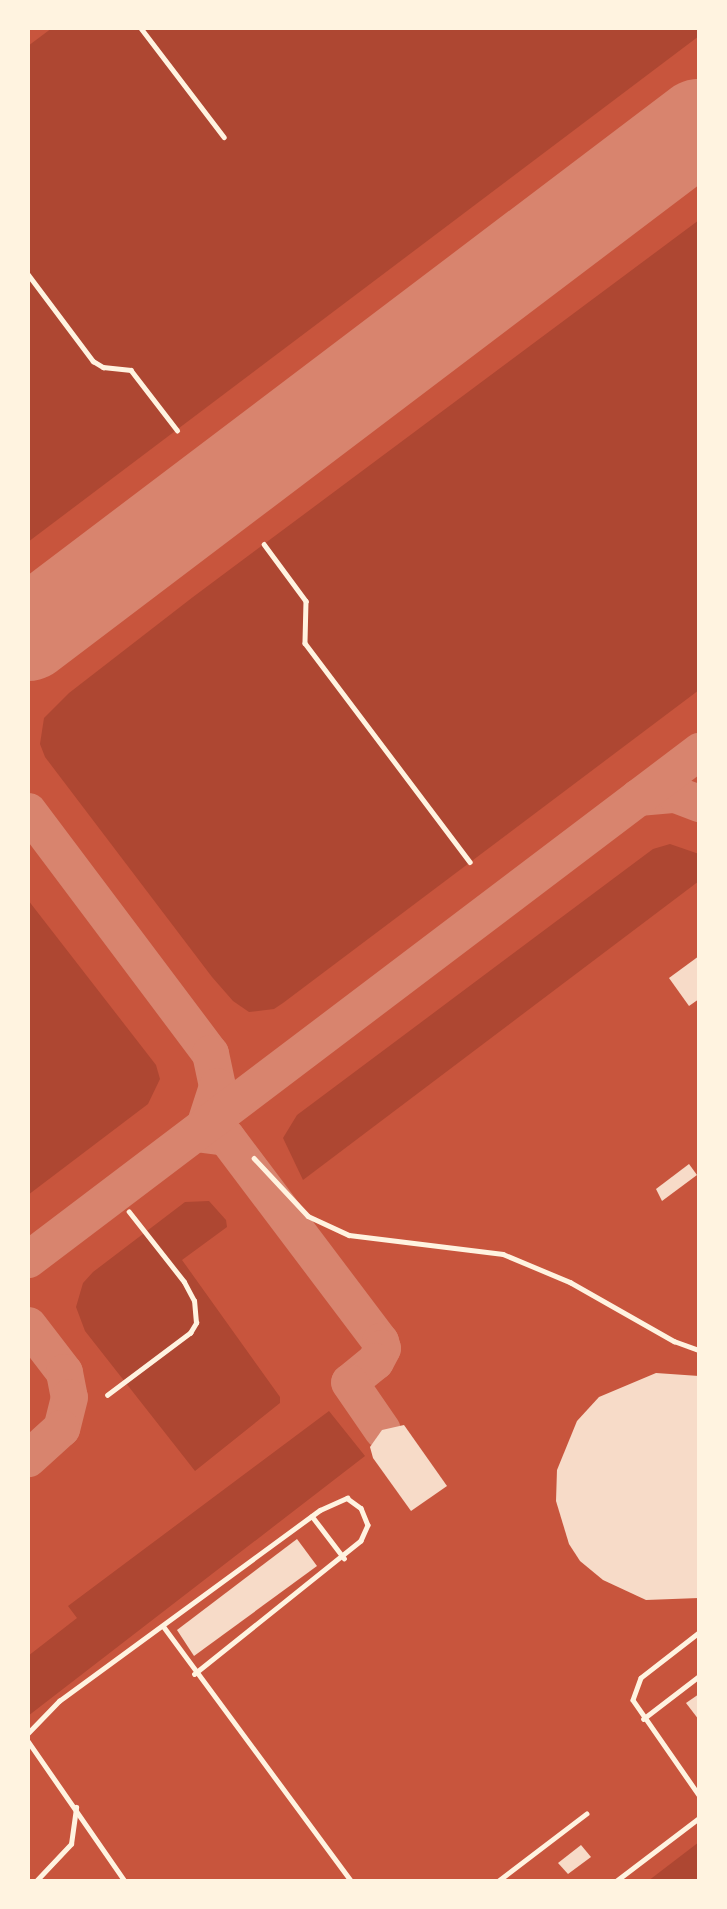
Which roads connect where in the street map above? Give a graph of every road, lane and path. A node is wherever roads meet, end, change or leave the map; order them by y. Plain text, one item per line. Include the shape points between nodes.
1 (141, 28) edge
2 (224, 137) dead end
3 (28, 274) edge
4 (177, 430) dead end
5 (264, 544) dead end
6 (470, 862) dead end
7 (254, 1158) dead end
8 (130, 1212) dead end
9 (699, 1350) edge
10 (107, 1395) dead end
11 (312, 1516) junction
12 (344, 1558) junction
13 (164, 1627) junction
14 (699, 1633) edge
15 (195, 1674) junction
16 (699, 1676) edge
17 (643, 1718) junction
18 (28, 1733) edge
19 (28, 1741) edge
20 (699, 1796) edge
21 (75, 1807) junction
22 (586, 1814) dead end
23 (699, 1818) edge
24 (36, 1881) edge
25 (125, 1881) edge
26 (351, 1881) edge
27 (498, 1881) edge
28 (616, 1881) edge

1 - 2 lane
3 - 4 lane via 93,361 103,367 131,370
5 - 6 lane via 306,601 305,643
7 - 9 lane via 308,1216 349,1235 503,1254 570,1282 674,1341
8 - 10 lane via 184,1282 194,1301 196,1323 190,1333
11 - 12 lane
11 - 12 lane via 347,1498 361,1508 368,1525 361,1541
11 - 13 lane
12 - 15 lane
13 - 15 lane
13 - 18 lane via 59,1701
14 - 17 lane via 641,1678 633,1700
15 - 26 lane via 296,1800
16 - 17 lane
17 - 20 lane
19 - 21 lane
21 - 24 lane via 71,1844
21 - 25 lane
22 - 27 lane
23 - 28 lane

